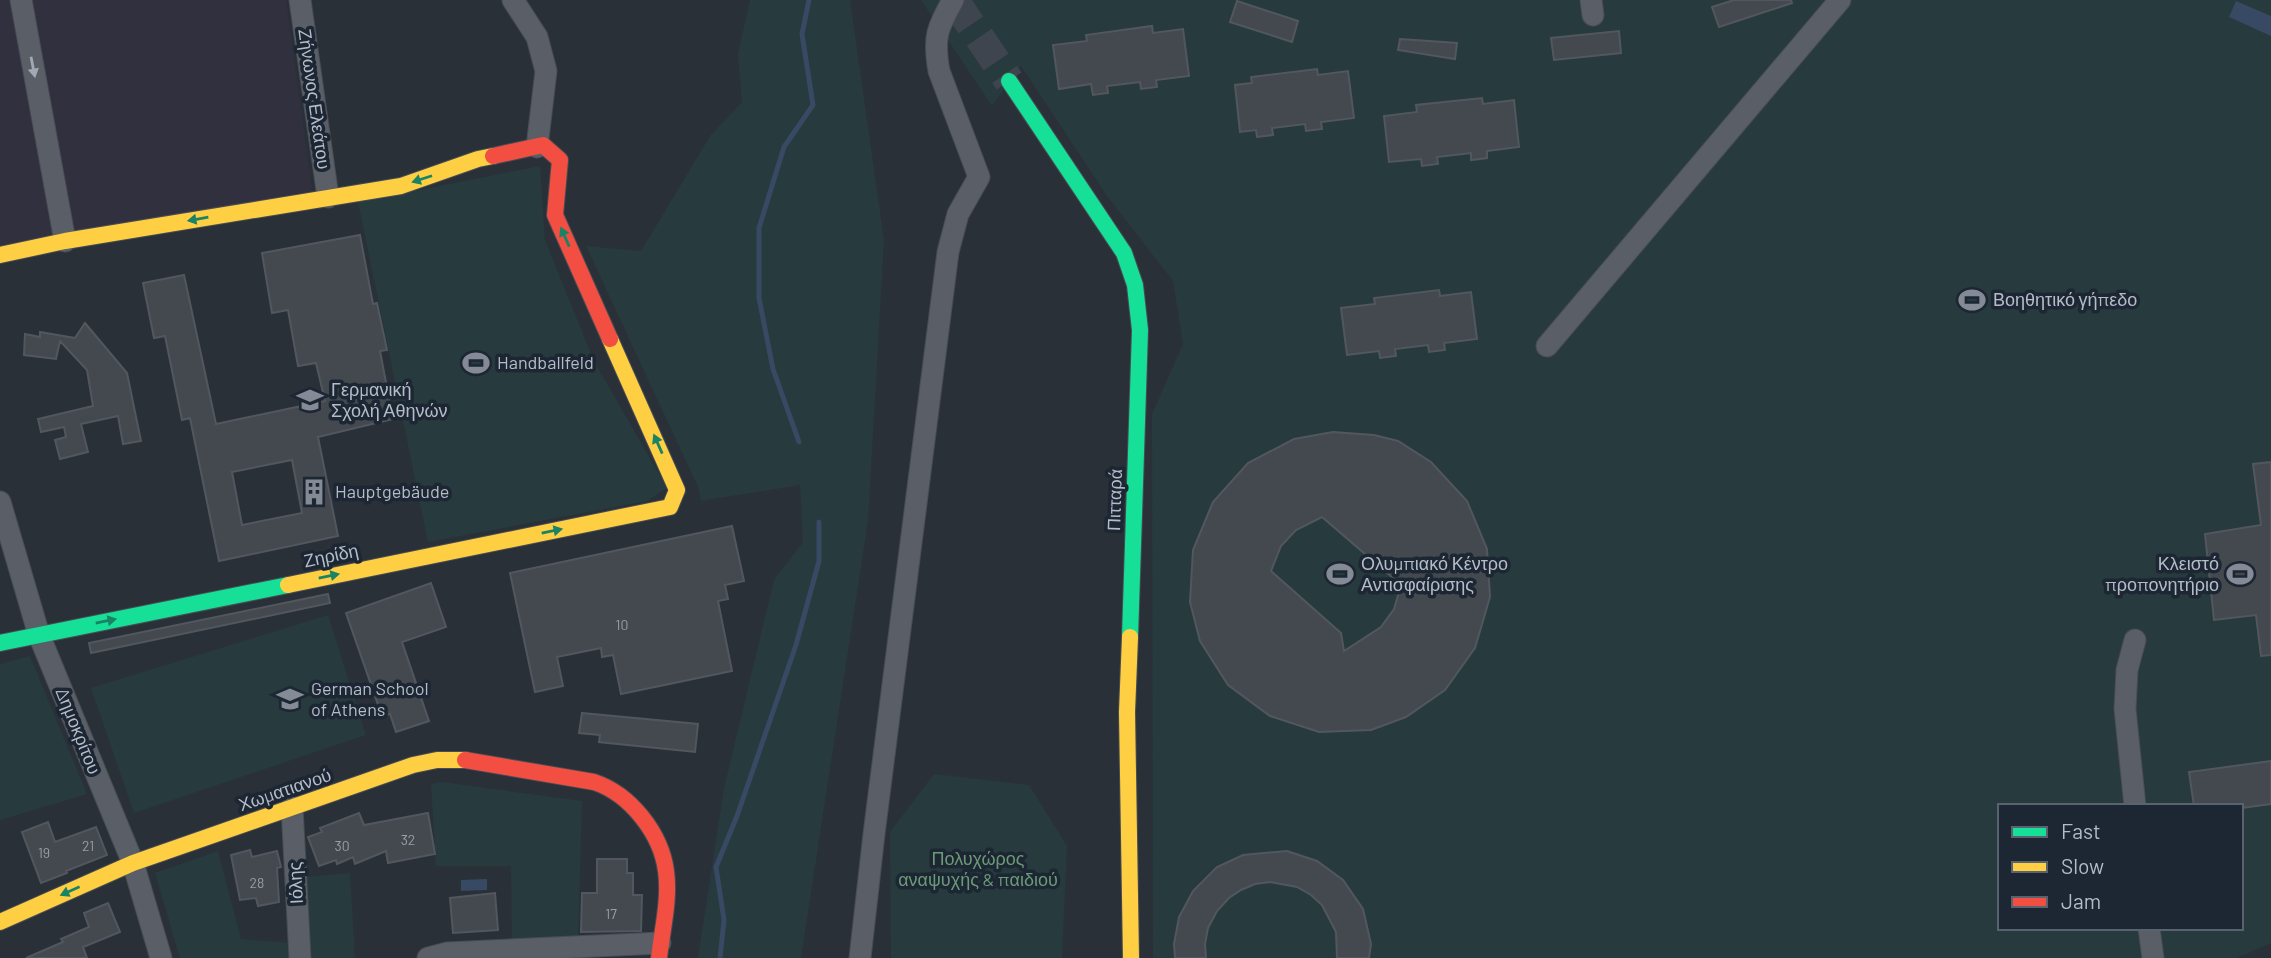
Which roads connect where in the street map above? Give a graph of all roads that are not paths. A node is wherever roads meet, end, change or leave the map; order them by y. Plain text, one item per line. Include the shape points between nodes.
1 (21, 0) edge
2 (300, 0) edge
3 (513, 0) edge
4 (953, 0) edge
5 (1840, 0) edge
6 (1009, 81) tunnel mouth
7 (537, 146) junction
8 (328, 198) junction
9 (65, 242) junction
10 (0, 255) edge
11 (1547, 346) dead end
12 (0, 502) edge
13 (39, 635) junction
14 (2135, 639) dead end
15 (0, 643) edge
16 (2136, 804) edge
17 (292, 807) junction
18 (133, 863) junction
19 (0, 922) edge
20 (2149, 930) edge
21 (660, 951) edge
22 (441, 956) edge
23 (162, 958) edge
24 (300, 958) edge
25 (860, 958) edge
26 (1131, 958) edge
27 (2153, 958) edge

1 -> 9 street
2 - 8 street, Ζήνωνος Ελεάτου
3 - 7 street via 537,37 546,71
4 - 25 street via 939,26 936,54 979,177 958,214 948,253
5 - 11 street
6 - 26 street, Πιτταρά via 1125,253 1137,292 1140,341 1128,712
7 -> 8 street via 478,159 401,186
13 -> 7 street, Ζηρίδη via 670,507 677,490 555,215 560,160 543,145
8 -> 9 street
9 - 10 street
12 - 13 street, Δημοκρίτου
13 - 15 street, Ζηρίδη
13 - 18 street, Δημοκρίτου
14 - 16 street via 2124,709
17 - 18 street, Χωματιανού
17 - 21 street, Χωματιανού via 437,760 462,759 610,788 643,821 666,870
17 - 24 street, Ιόλης
18 -> 19 street, Χωματιανού
18 - 23 street, Δημοκρίτου
20 - 27 street
21 - 22 street

